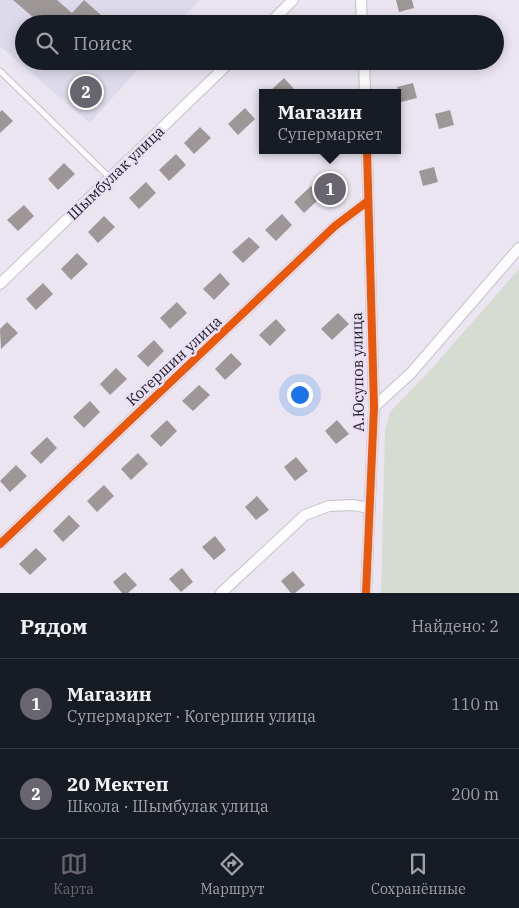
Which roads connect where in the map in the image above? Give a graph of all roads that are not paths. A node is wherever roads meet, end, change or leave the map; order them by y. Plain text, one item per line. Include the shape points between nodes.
1 (293, 0) edge
2 (362, 0) edge
3 (278, 15) edge
4 (362, 15) edge
5 (222, 70) edge
6 (364, 70) edge
7 (0, 71) edge
8 (365, 89) edge
9 (367, 154) edge
10 (110, 178) junction
11 (368, 201) junction
12 (519, 248) edge
13 (0, 284) edge
14 (374, 408) junction
15 (370, 508) junction
16 (0, 544) edge
17 (221, 593) edge
18 (366, 593) edge

1 - 3 street
2 - 4 street
5 - 10 street, Шымбулак улица
6 - 8 street
7 - 10 lane
9 - 11 street, А.Юсупов улица
10 - 13 street, Шымбулак улица
11 - 14 street, А.Юсупов улица
11 - 16 street, Когершин улица via 335,226
12 - 14 street, А.Юсупов улица via 411,373
14 - 15 street, А.Юсупов улица
15 - 17 street via 329,506 305,515
15 - 18 street, А.Юсупов улица

